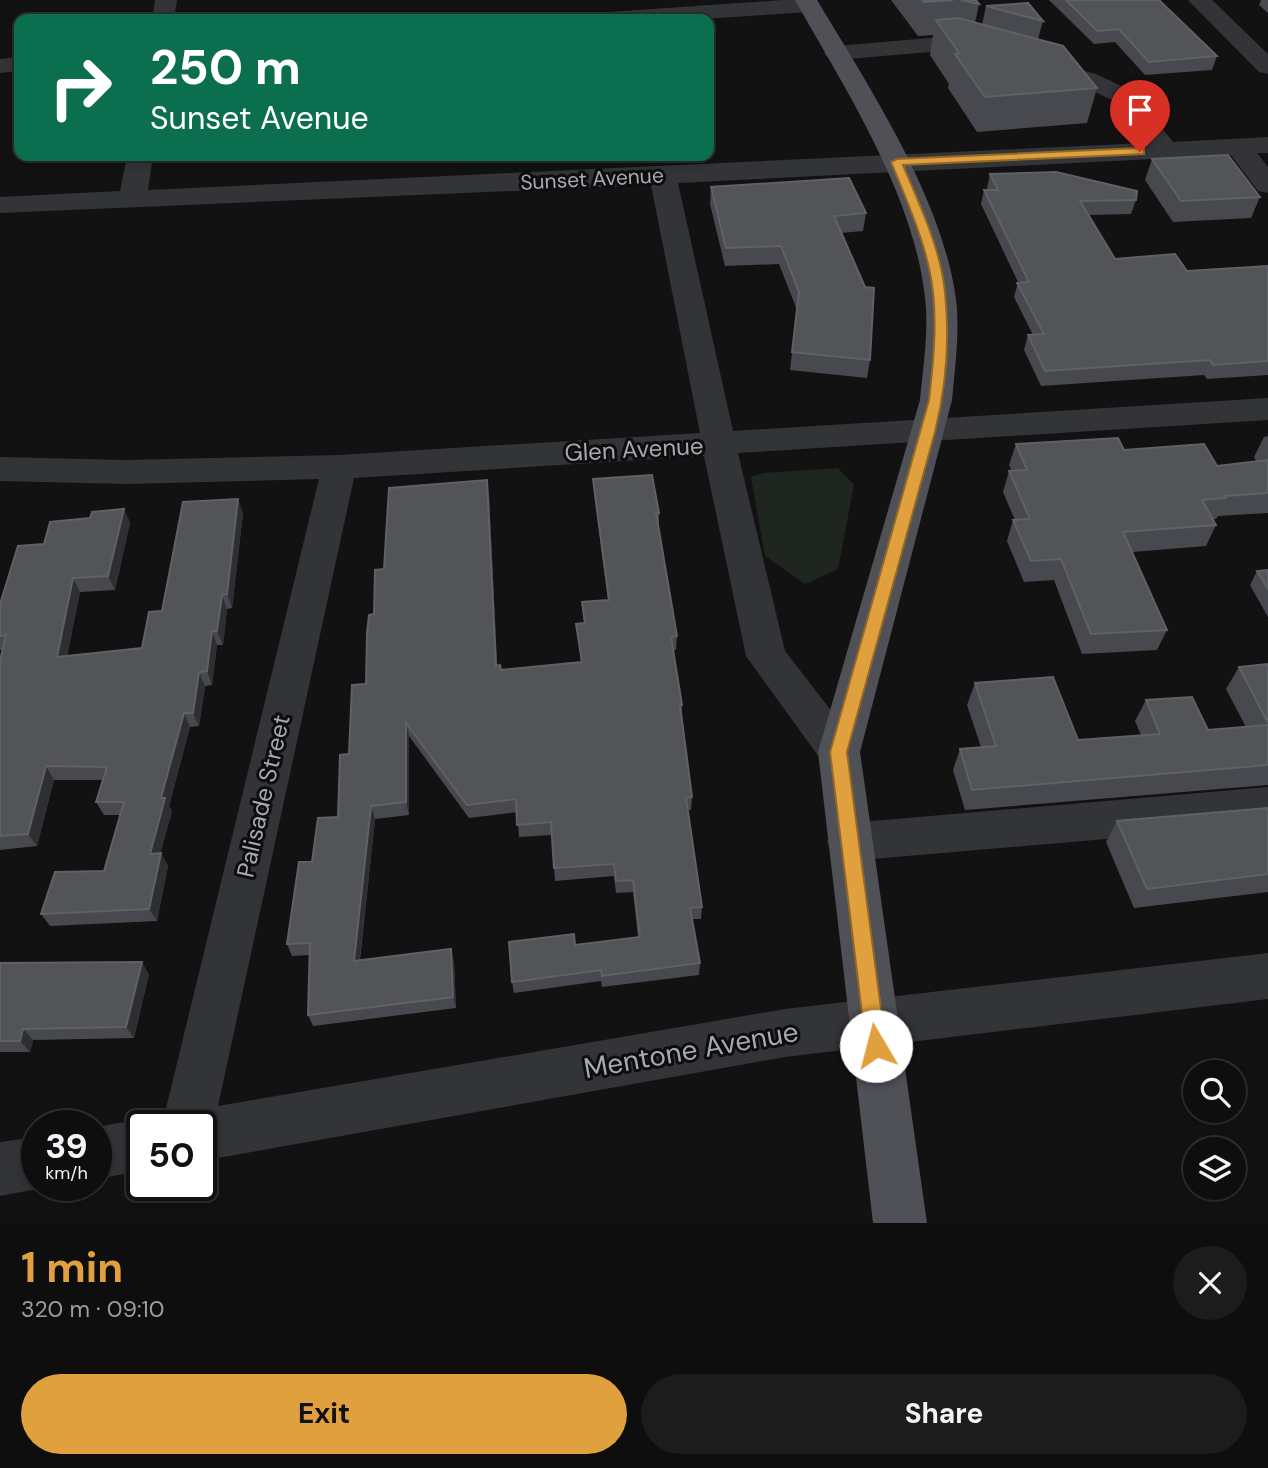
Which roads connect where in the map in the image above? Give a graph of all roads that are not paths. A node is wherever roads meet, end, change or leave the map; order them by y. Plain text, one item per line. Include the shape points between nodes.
1 (1199, 0) edge
2 (1205, 0) edge
3 (808, 2) edge
4 (668, 14) edge
5 (836, 53) junction
6 (1268, 67) edge
7 (1268, 145) edge
8 (1238, 146) junction
9 (1166, 151) junction
10 (139, 161) edge
11 (897, 162) junction
12 (663, 176) junction
13 (1268, 185) edge
14 (132, 201) junction
15 (0, 205) edge
16 (1268, 409) edge
17 (928, 432) junction
18 (719, 444) junction
19 (339, 467) junction
20 (2, 474) edge
21 (839, 752) junction
22 (1268, 806) edge
23 (849, 842) junction
24 (1268, 976) edge
25 (872, 1021) junction
26 (191, 1110) edge
27 (217, 1132) edge
28 (21, 1166) edge
29 (0, 1169) edge
30 (900, 1223) edge

1 - 2 street
1 - 6 street
3 - 4 street
3 - 5 main road
5 - 9 street via 953,43 1087,79 1123,96
5 - 11 main road
7 - 8 street, Sunset Avenue
8 - 9 street, Sunset Avenue
8 - 13 street
9 - 11 street, Sunset Avenue
10 - 14 street
11 - 12 street, Sunset Avenue
11 - 17 main road via 922,225 939,292 940,362
12 - 14 street, Sunset Avenue
12 - 18 street
14 - 15 street, Sunset Avenue
16 - 17 street, Glen Avenue
17 - 18 street, Glen Avenue
17 - 21 main road
18 - 19 street, Glen Avenue
18 - 21 street via 766,656
19 - 20 street, Glen Avenue
19 - 26 street, Palisade Street
21 - 23 main road
22 - 23 street
23 - 25 main road
24 - 25 street, Mentone Avenue
25 - 27 street, Mentone Avenue
25 - 30 main road
28 - 29 street

